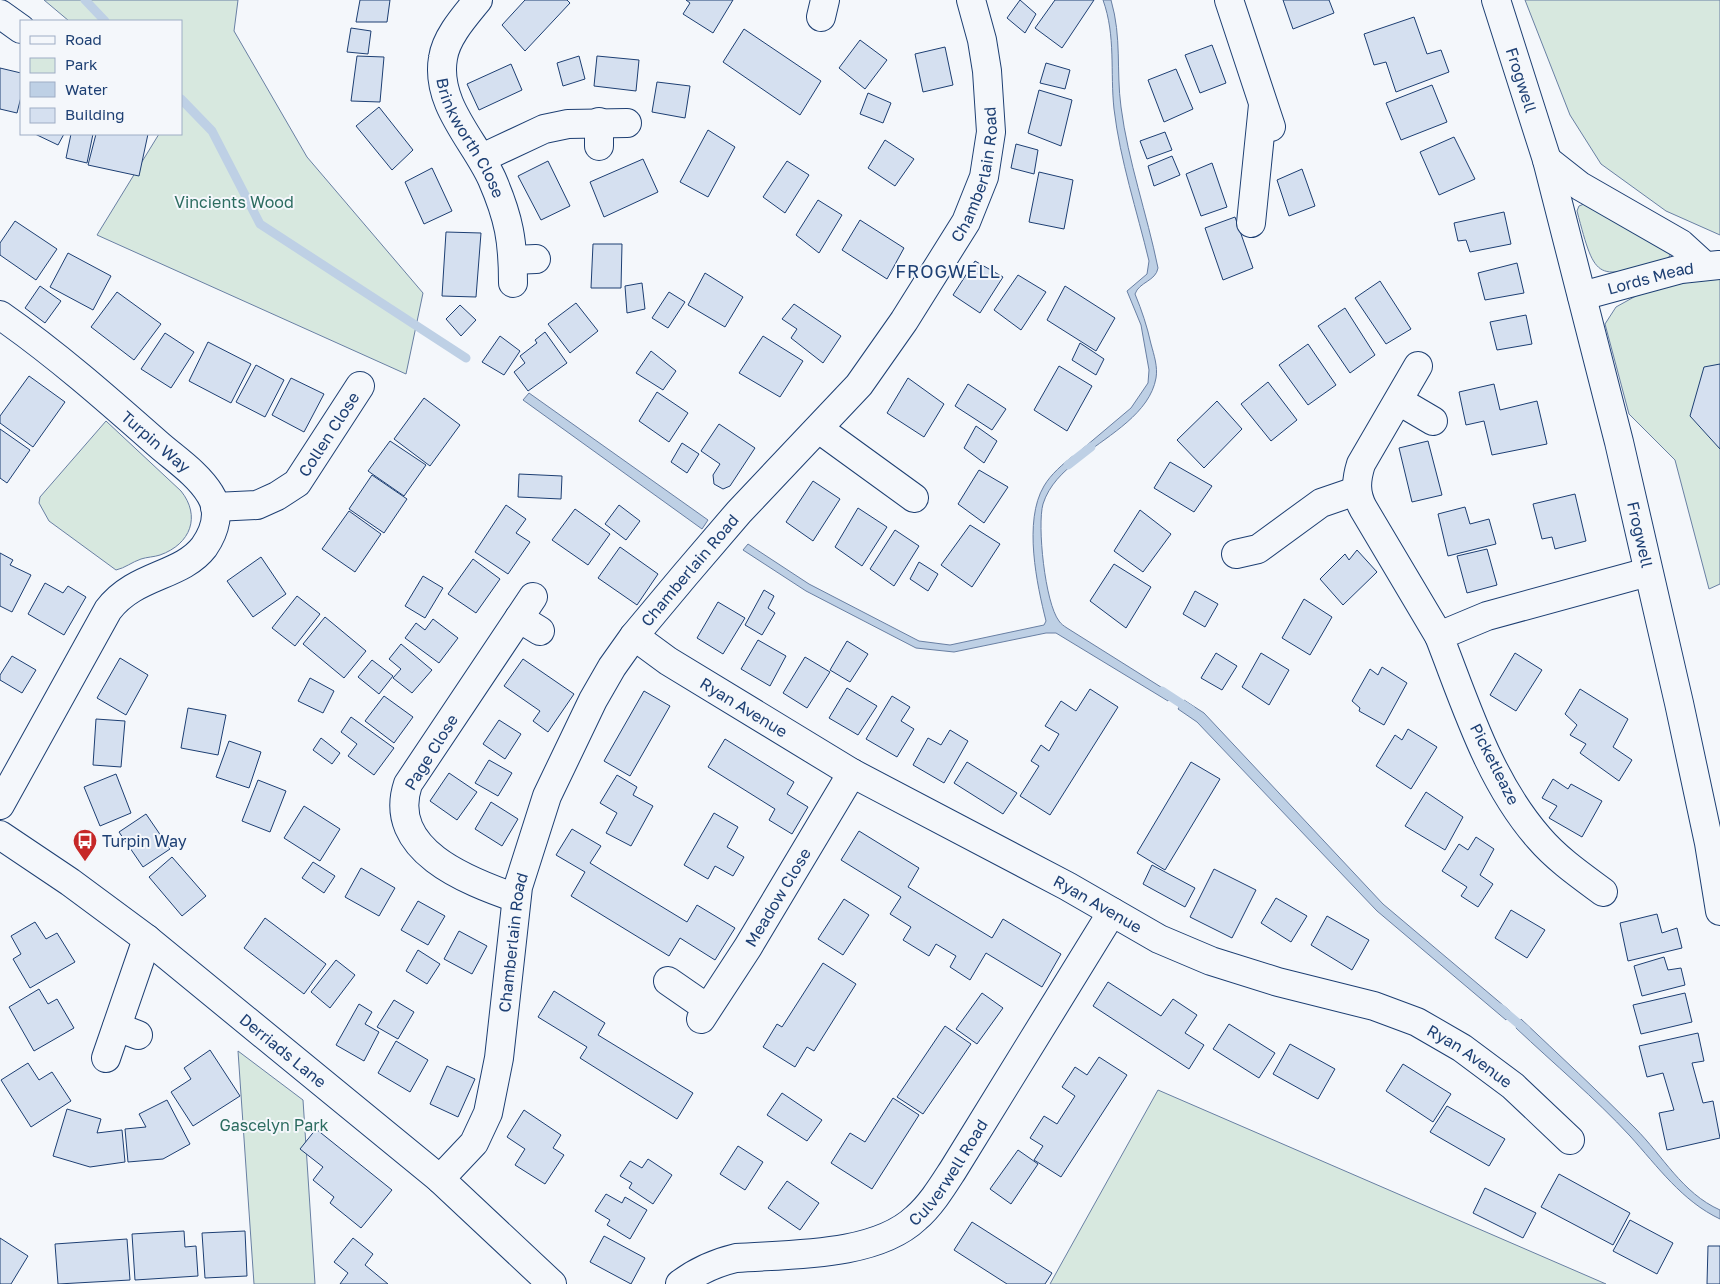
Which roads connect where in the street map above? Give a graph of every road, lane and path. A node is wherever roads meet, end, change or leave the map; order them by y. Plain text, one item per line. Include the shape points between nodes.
1 (478, 0) edge
2 (971, 0) edge
3 (1229, 0) edge
4 (1496, 0) edge
5 (0, 14) edge
6 (20, 28) edge
7 (627, 123) dead end
8 (482, 158) junction
9 (1547, 160) junction
10 (1252, 224) dead end
11 (1712, 265) edge
12 (520, 267) dead end
13 (1582, 296) junction
14 (0, 315) edge
15 (1418, 366) dead end
16 (360, 386) dead end
17 (1399, 401) junction
18 (1433, 421) dead end
19 (819, 429) junction
20 (1356, 491) junction
21 (914, 498) dead end
22 (216, 507) junction
23 (1236, 554) dead end
24 (1648, 572) junction
25 (531, 615) dead end
26 (634, 636) junction
27 (1439, 636) junction
28 (852, 773) junction
29 (0, 805) edge
30 (0, 835) edge
31 (1602, 892) dead end
32 (516, 898) junction
33 (1720, 911) edge
34 (1112, 912) junction
35 (148, 939) junction
36 (668, 981) dead end
37 (106, 1058) dead end
38 (1570, 1140) dead end
39 (440, 1179) junction
40 (552, 1284) edge
41 (680, 1284) edge

1 - 8 street, Brinkworth Close via 450,39 443,58 444,87 456,119
2 - 19 street, Chamberlain Road via 982,40 991,107 989,154 977,196 966,222 904,322 859,385
3 - 10 street via 1267,115
4 - 9 street, Frogwell
5 - 6 street
7 - 8 street via 599,134 568,124 544,129
8 - 12 street, Brinkworth Close via 509,226
9 - 11 street via 1580,186 1682,244
9 - 13 street, Frogwell
11 - 13 street, Lords Mead
13 - 24 street, Frogwell
14 - 22 street, Turpin Way via 102,395 192,474 211,494
15 - 17 street
16 - 22 street, Collen Close via 297,483 257,506
17 - 18 street
17 - 20 street via 1361,464
19 - 21 street via 893,471
19 - 26 street, Chamberlain Road via 738,512
20 - 23 street via 1321,503 1258,549
20 - 27 street, Picketleaze
22 - 29 street via 212,534 194,558 126,592 105,614
24 - 27 street via 1487,616
24 - 33 street, Frogwell via 1679,703
25 - 32 street, Page Close via 408,784 402,800 408,826 435,859 472,883
26 - 28 street, Ryan Avenue via 668,661
26 - 32 street, Chamberlain Road via 607,676 547,796
27 - 31 street, Picketleaze via 1483,745 1512,802 1551,851
28 - 34 street, Ryan Avenue
28 - 36 street, Meadow Close via 748,948 704,1013
30 - 35 street, Derriads Lane
32 - 39 street, Chamberlain Road via 492,1097 476,1138
34 - 38 street, Ryan Avenue via 1159,939 1211,961 1374,1006 1417,1022 1462,1048 1513,1086
34 - 41 street, Culverwell Road via 953,1170 929,1206 914,1220 882,1238 848,1248 718,1262
35 - 37 street via 127,1031
35 - 39 street, Derriads Lane
39 - 40 street, Derriads Lane

